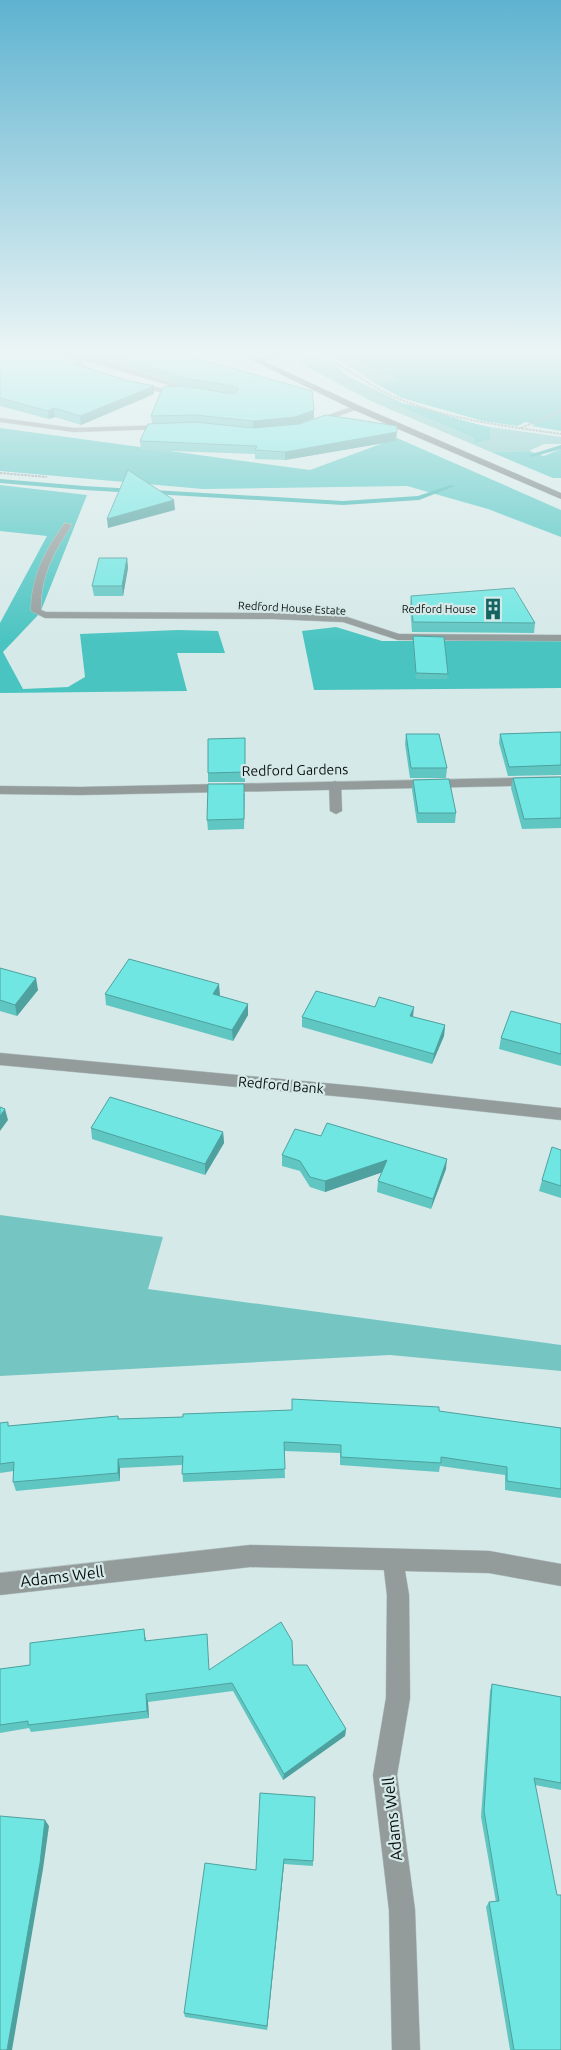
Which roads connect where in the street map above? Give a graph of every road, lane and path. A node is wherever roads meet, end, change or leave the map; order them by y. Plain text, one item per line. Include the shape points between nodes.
1 (456, 451) edge
2 (0, 473) edge
3 (47, 477) dead end
4 (561, 496) edge
5 (68, 525) dead end
6 (561, 638) edge
7 (561, 780) edge
8 (335, 784) junction
9 (0, 790) edge
10 (336, 811) dead end
11 (0, 1059) edge
12 (561, 1114) edge
13 (393, 1559) junction
14 (561, 1575) edge
15 (0, 1584) edge
16 (406, 2050) edge

1 - 4 main road
2 - 3 path
5 - 6 lane, Redford House Estate via 44,561 36,611 50,615 344,619 398,637
7 - 8 street, Redford Gardens
8 - 9 street, Redford Gardens
8 - 10 lane
11 - 12 street, Redford Bank
13 - 14 street, Adams Well via 489,1562
13 - 15 street, Adams Well via 250,1556
13 - 16 street, Adams Well via 398,1595 398,1698 385,1775 402,1910

